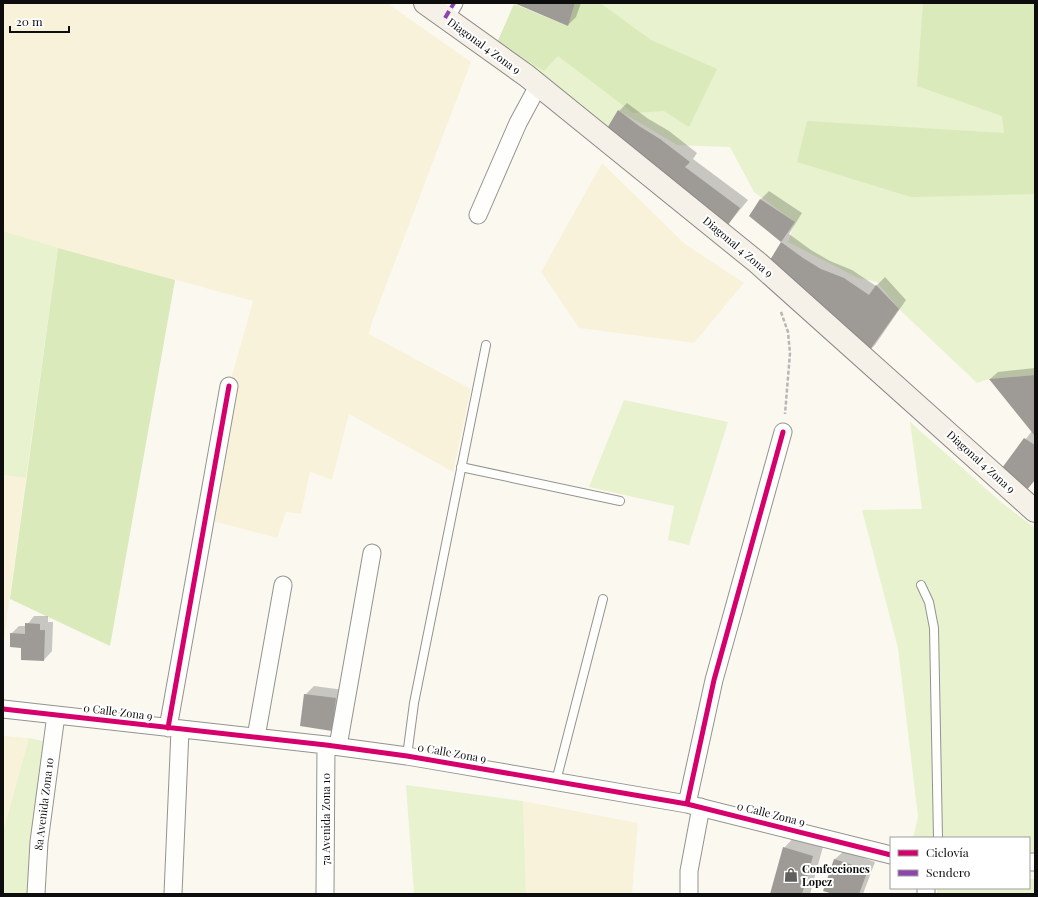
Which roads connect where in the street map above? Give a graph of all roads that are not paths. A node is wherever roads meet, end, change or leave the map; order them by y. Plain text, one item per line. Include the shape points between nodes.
1 (425, 3) edge
2 (449, 10) edge
3 (538, 86) junction
4 (478, 215) dead end
5 (486, 345) dead end
6 (229, 386) dead end
7 (783, 432) road end
8 (461, 467) junction
9 (620, 501) dead end
10 (1035, 511) edge
11 (372, 553) dead end
12 (283, 585) dead end
13 (921, 585) dead end
14 (603, 599) dead end
15 (3, 709) edge
16 (56, 715) junction
17 (174, 729) junction
18 (256, 737) junction
19 (332, 746) junction
20 (407, 756) junction
21 (556, 781) junction
22 (694, 805) junction
23 (938, 837) edge
24 (890, 855) edge
25 (36, 894) edge
26 (173, 894) edge
27 (325, 894) edge
28 (689, 894) edge

1 - 2 main road, Diagonal 4 Zona 9
2 - 3 main road, Diagonal 4 Zona 9
3 - 4 street via 518,123
3 - 10 main road, Diagonal 4 Zona 9 via 758,262
5 - 8 lane
6 - 17 street
7 - 22 street via 714,680
8 - 9 lane
8 - 20 lane via 414,703
11 - 19 street, 7a Avenida Zona 10
12 - 18 street
13 - 23 lane via 929,602 934,628
14 - 21 lane
15 - 16 street, 0 Calle Zona 9
16 - 17 street, 0 Calle Zona 9
16 - 25 street, 8a Avenida Zona 10 via 38,842
17 - 18 street, 0 Calle Zona 9
17 - 26 street
18 - 19 street, 0 Calle Zona 9
19 - 20 street, 0 Calle Zona 9
19 - 27 street, 7a Avenida Zona 10
20 - 21 street, 0 Calle Zona 9
21 - 22 street, 0 Calle Zona 9
22 - 24 street, 0 Calle Zona 9
22 - 28 street

